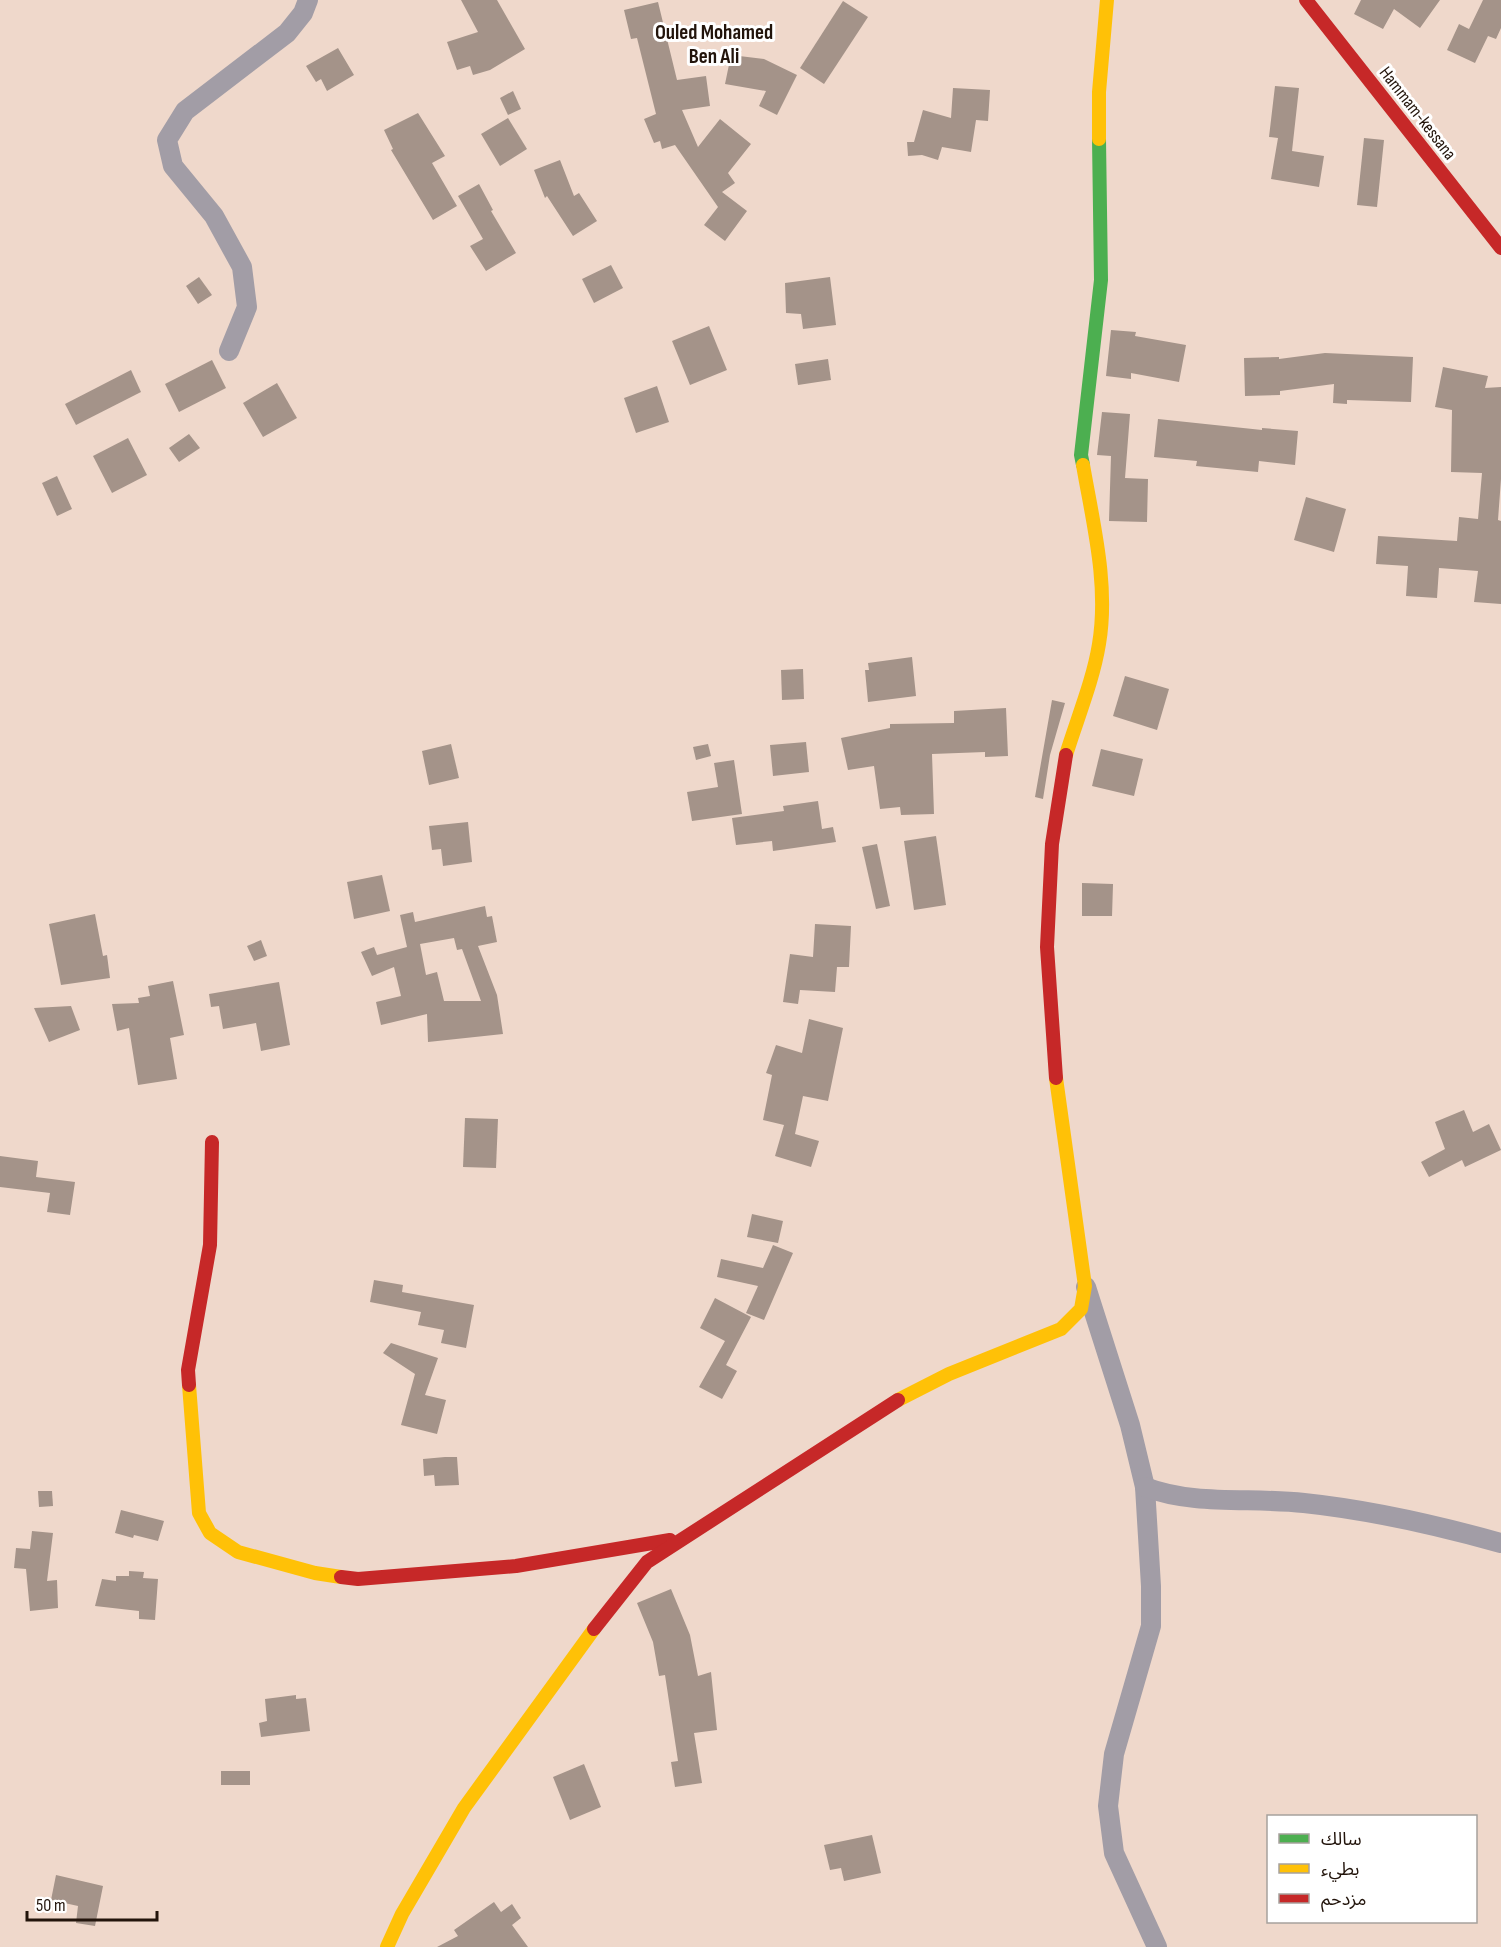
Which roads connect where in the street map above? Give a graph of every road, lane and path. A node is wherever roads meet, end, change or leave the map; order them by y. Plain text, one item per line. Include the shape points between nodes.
1 (308, 0) edge
2 (1107, 0) edge
3 (1306, 0) edge
4 (1501, 248) edge
5 (229, 351) dead end
6 (212, 1142) dead end
7 (1085, 1286) junction
8 (1145, 1487) junction
9 (683, 1537) junction
10 (1501, 1543) edge
11 (387, 1947) edge
12 (1157, 1947) edge

1 - 5 street via 287,33 185,111 167,140 173,166 214,216 242,267 246,307
2 - 7 street via 1100,92 1101,280 1081,455 1098,552 1101,599 1098,644 1065,759 1052,844 1047,947 1057,1087
3 - 4 street, Hammam-kessana
6 - 9 street via 210,1245 188,1370 199,1513 210,1533 238,1552 315,1574 358,1579 516,1566
7 - 8 street via 1130,1425
7 - 9 street via 1081,1309 1061,1329 949,1374 885,1406
8 - 10 street via 1170,1497 1295,1502 1418,1520
8 - 12 street via 1150,1626 1114,1754 1108,1806 1114,1853
9 - 11 street via 646,1562 464,1808

